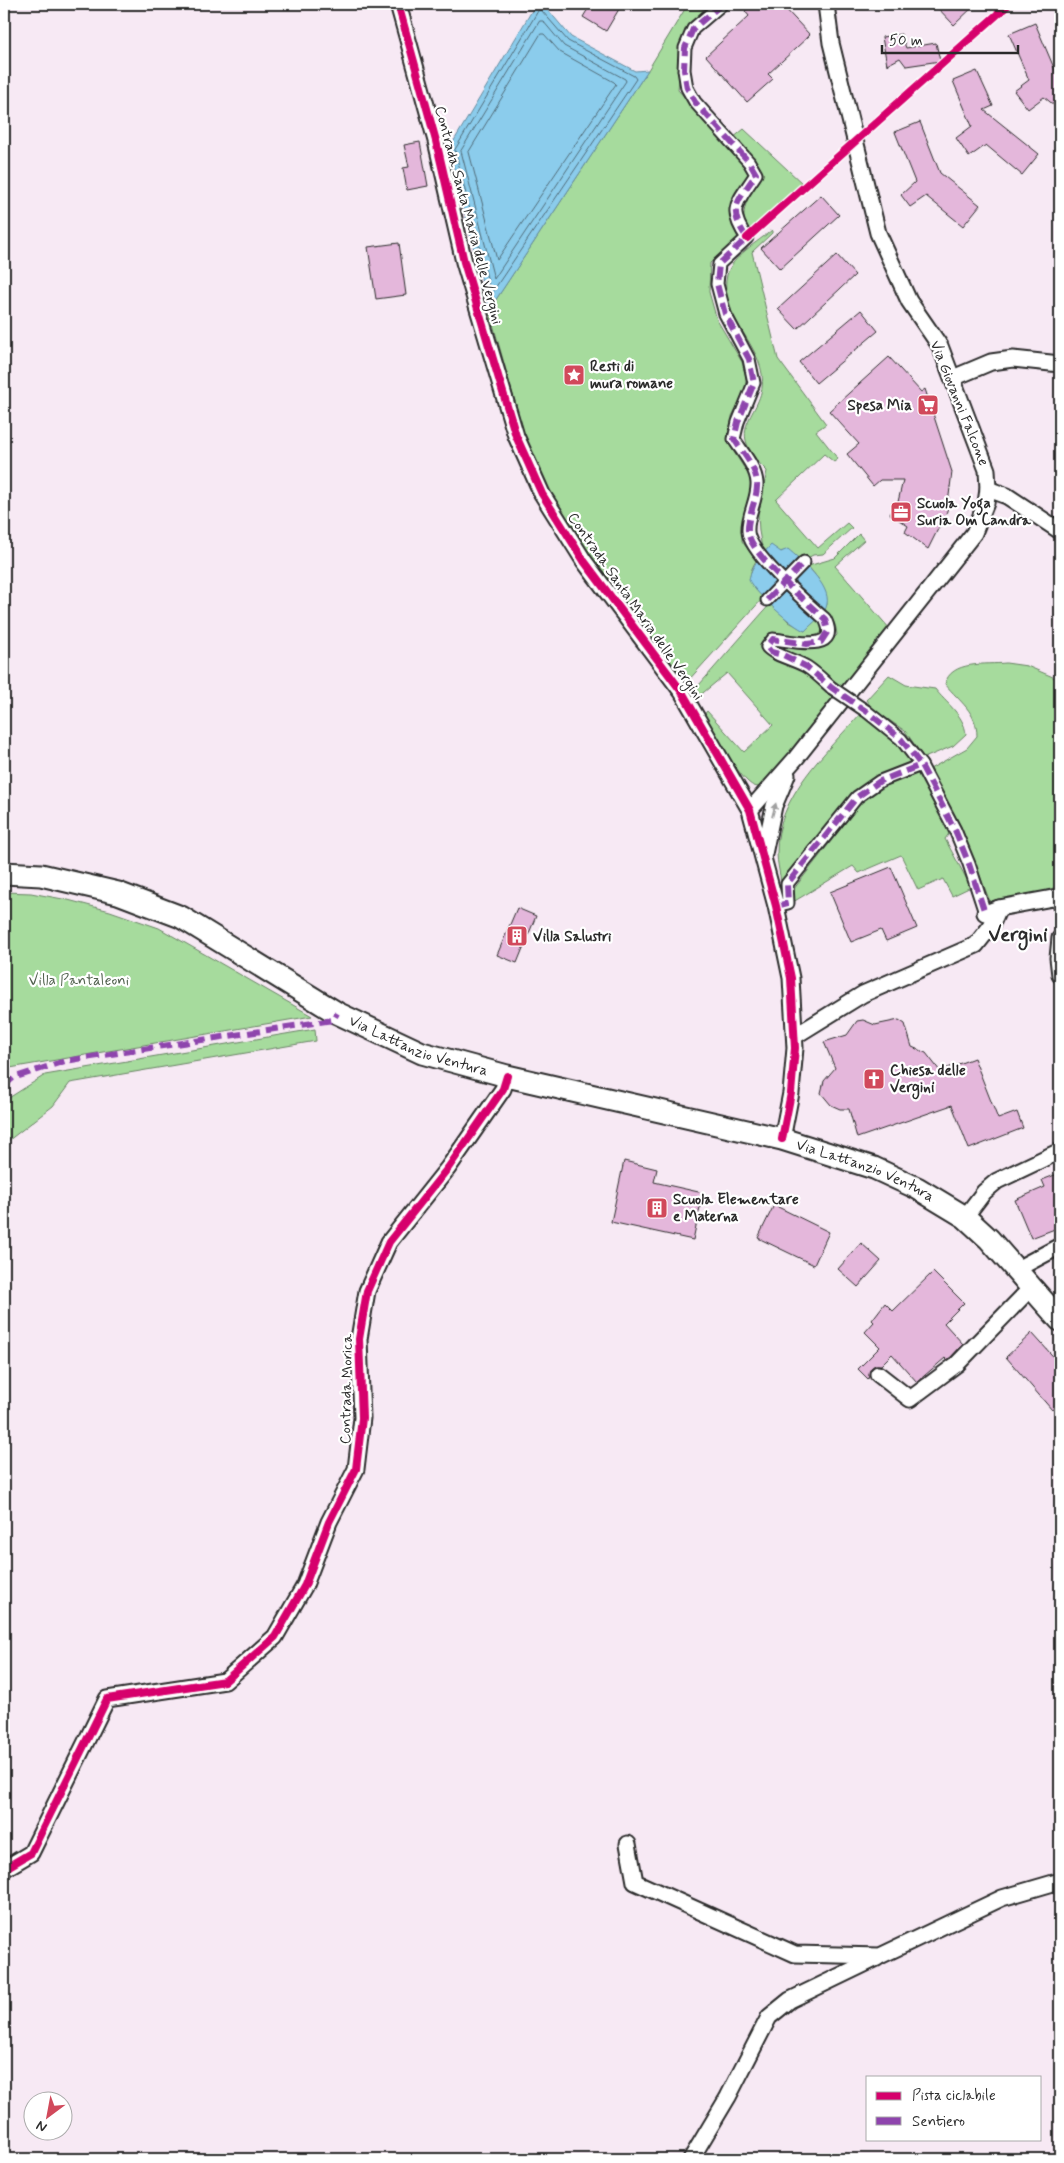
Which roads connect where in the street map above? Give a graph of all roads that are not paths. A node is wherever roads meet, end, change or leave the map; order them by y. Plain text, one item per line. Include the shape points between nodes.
1 (398, 4) edge
2 (722, 4) edge
3 (826, 4) edge
4 (1060, 364) edge
5 (953, 378) junction
6 (988, 489) junction
7 (1060, 531) edge
8 (804, 562) dead end
9 (786, 582) junction
10 (767, 600) dead end
11 (796, 758) junction
12 (921, 765) junction
13 (750, 810) junction
14 (763, 858) junction
15 (4, 873) edge
16 (1060, 904) edge
17 (776, 906) junction
18 (992, 910) junction
19 (1060, 938) edge
20 (1060, 975) edge
21 (795, 1036) junction
22 (507, 1076) junction
23 (782, 1139) junction
24 (1060, 1151) edge
25 (965, 1217) junction
26 (1060, 1246) edge
27 (1015, 1270) junction
28 (1031, 1288) junction
29 (1060, 1320) edge
30 (878, 1374) dead end
31 (628, 1844) dead end
32 (4, 1869) edge
33 (1060, 1881) edge
34 (880, 1956) junction
35 (691, 2159) edge

1 - 13 street, Contrada Santa Maria delle Vergini via 436,141 464,262 516,436 542,494 584,561 682,692
2 - 9 street via 693,29 685,48 684,70 687,88 695,102 756,174 734,211 737,223 747,238 720,264 717,284 725,314 749,359 754,383 734,439 753,468 758,483 747,532 760,557
3 - 5 street, Via Giovanni Falcone via 831,43 878,233 909,301 940,346
4 - 5 street via 1013,359 991,362
5 - 6 street, Via Giovanni Falcone via 987,470
6 - 7 street via 1007,496
6 - 11 street, Via Giovanni Falcone via 974,533
8 - 9 street
9 - 10 street
9 - 12 street, bridge via 825,619 828,631 821,642 807,644 773,639 767,647 771,652 807,667 866,711 902,739
11 - 13 street, Via Giovanni Falcone
14 -> 11 street, Via Giovanni Falcone via 774,806
12 - 17 street via 880,781 857,796 787,884 788,903
12 - 18 street
13 - 14 street, Contrada Santa Maria delle Vergini
14 - 17 street, Contrada Santa Maria delle Vergini
15 - 22 main road, Via Lattanzio Ventura via 41,875 118,894 181,917 337,1013 422,1053
16 - 18 street via 1058,897
17 - 21 street, Contrada Santa Maria delle Vergini via 791,978
18 - 21 street via 992,926 976,945 862,994
19 - 20 street
21 - 23 street, Contrada Santa Maria delle Vergini via 791,1093
22 - 23 main road, Via Lattanzio Ventura
22 - 32 street, Contrada Morica via 503,1089 448,1168 389,1242 367,1291 359,1339 362,1418 356,1469 329,1522 305,1585 275,1637 225,1681 107,1698 30,1853
23 - 25 main road, Via Lattanzio Ventura via 874,1168 917,1188
24 - 25 street via 997,1181
25 - 27 main road, Via Lattanzio Ventura
26 - 27 street
27 - 28 main road, Via Lattanzio Ventura
28 - 29 main road, Via Lattanzio Ventura
28 - 30 street via 957,1364 910,1399
31 - 34 street via 635,1882 795,1954
33 - 34 street via 1002,1898
34 - 35 street via 790,2000 769,2017 728,2097

